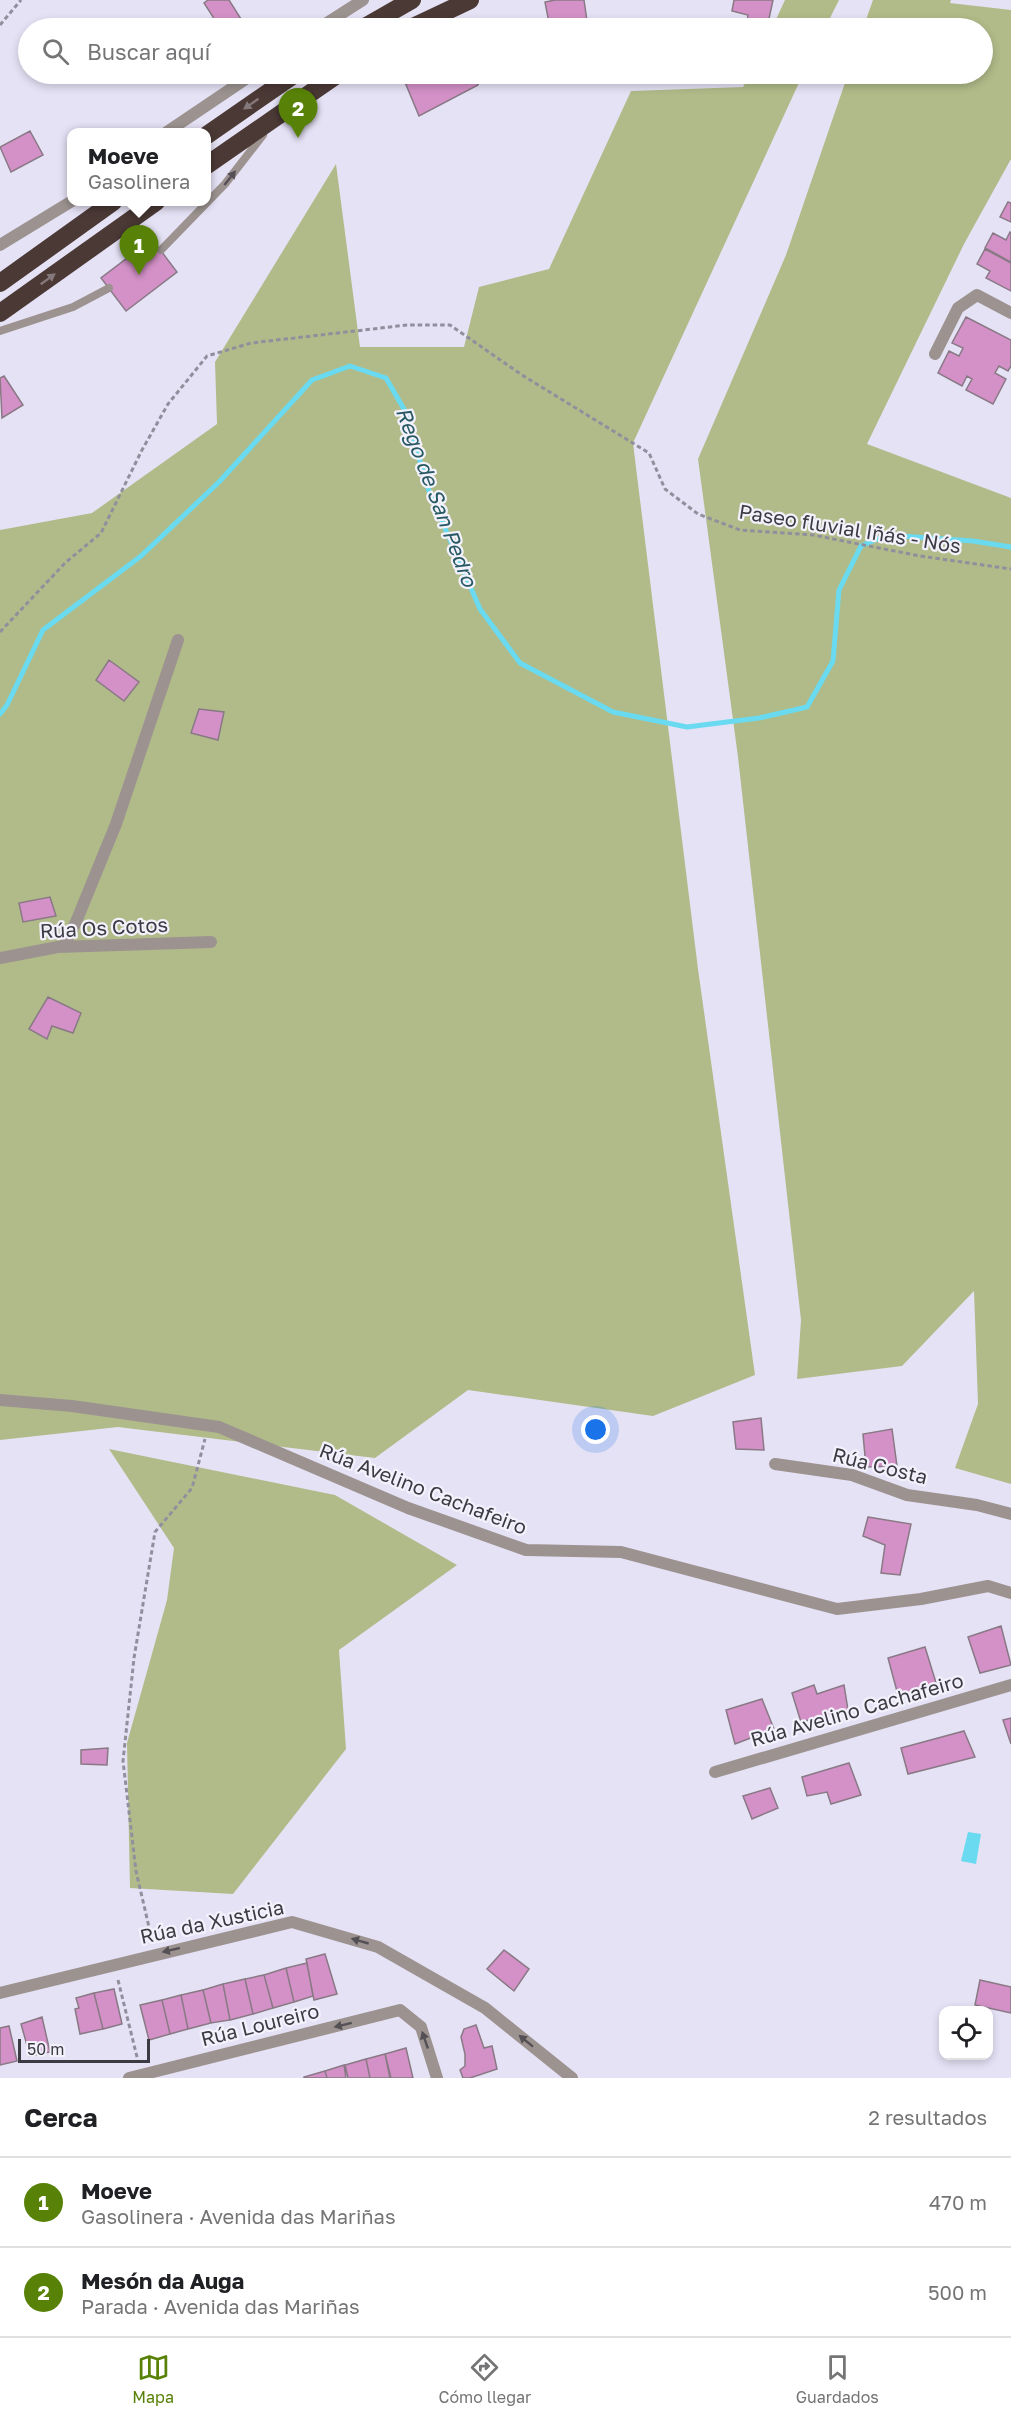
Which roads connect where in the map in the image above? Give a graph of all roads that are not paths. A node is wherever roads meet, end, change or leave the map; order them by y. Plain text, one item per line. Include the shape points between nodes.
1 (363, 0) edge
2 (412, 0) edge
3 (470, 0) edge
4 (335, 18) edge
5 (380, 18) edge
6 (432, 18) edge
7 (238, 84) edge
8 (281, 84) edge
9 (323, 84) edge
10 (283, 111) junction
11 (173, 128) edge
12 (211, 132) edge
13 (211, 162) edge
14 (211, 198) edge
15 (67, 204) edge
16 (106, 206) edge
17 (149, 206) edge
18 (204, 206) edge
19 (0, 245) edge
20 (161, 250) dead end
21 (0, 283) edge
22 (109, 288) dead end
23 (0, 313) edge
24 (1011, 313) edge
25 (0, 331) edge
26 (935, 354) dead end
27 (178, 640) dead end
28 (211, 942) dead end
29 (63, 947) junction
30 (0, 958) edge
31 (0, 1400) edge
32 (775, 1464) dead end
33 (1011, 1514) edge
34 (1011, 1593) edge
35 (1011, 1686) edge
36 (715, 1772) dead end
37 (0, 1993) edge
38 (135, 2076) edge
39 (437, 2078) edge
40 (572, 2078) edge

1 - 4 street
2 - 5 highway
3 - 6 highway
7 - 11 street
8 -> 12 highway
9 - 10 highway
10 - 13 highway
14 -> 10 lane
15 - 19 street
16 - 21 highway
23 -> 17 highway
20 -> 18 lane
22 - 25 lane via 74,307
24 - 26 street via 976,295 958,308
27 - 29 street via 116,824
28 - 29 street, Rúa Os Cotos
29 - 30 street, Rúa Os Cotos
31 - 34 street, Rúa Avelino Cachafeiro via 219,1427 408,1508 526,1550 621,1552 837,1609 988,1586
32 - 33 street, Rúa Costa via 852,1475 907,1495 977,1504
35 - 36 street, Rúa Avelino Cachafeiro
40 -> 37 street, Rúa da Xusticia via 485,2008 378,1947 292,1922
39 -> 38 street, Rúa Loureiro via 421,2026 400,2010

